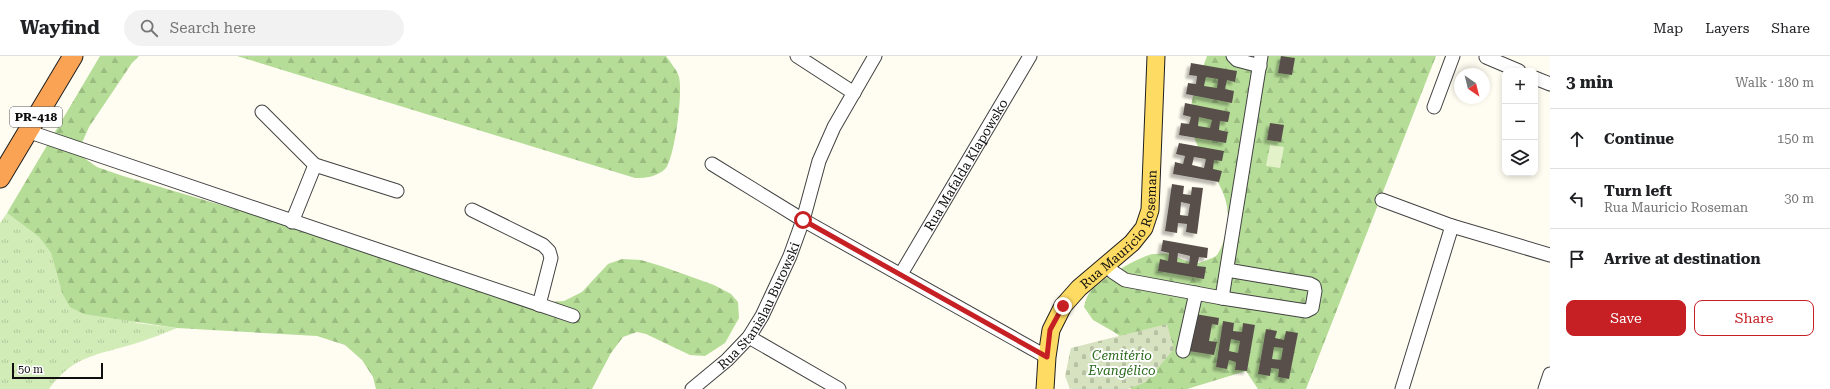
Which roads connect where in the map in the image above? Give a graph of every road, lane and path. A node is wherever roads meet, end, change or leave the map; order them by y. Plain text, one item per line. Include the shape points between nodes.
1 (73, 56) edge
2 (797, 56) edge
3 (875, 56) edge
4 (1030, 56) edge
5 (1156, 56) edge
6 (1233, 56) edge
7 (1453, 56) edge
8 (1486, 57) dead end
9 (1260, 61) edge
10 (1512, 68) edge
11 (1538, 79) edge
12 (1550, 84) edge
13 (854, 93) junction
14 (1434, 107) dead end
15 (262, 112) dead end
16 (27, 131) junction
17 (712, 164) dead end
18 (315, 165) junction
19 (0, 178) edge
20 (398, 191) dead end
21 (1382, 200) dead end
22 (472, 210) dead end
23 (803, 220) junction
24 (292, 222) junction
25 (1452, 226) junction
26 (1550, 255) edge
27 (1107, 264) junction
28 (1227, 270) junction
29 (901, 274) junction
30 (1196, 293) junction
31 (1222, 298) junction
32 (539, 305) junction
33 (573, 316) dead end
34 (749, 337) junction
35 (1183, 351) dead end
36 (1047, 357) junction
37 (1550, 374) edge
38 (692, 389) edge
39 (840, 389) edge
40 (1046, 389) edge
41 (1402, 389) edge
42 (1545, 389) edge

1 - 16 highway, PR-418
2 - 13 street
3 - 13 street, Rua Stanislau Burowski
4 - 29 street, Rua Mafalda Klapowsko
5 - 27 main road, Rua Mauricio Roseman via 1150,210 1144,228 1132,243
6 - 9 street via 1237,60
7 - 14 street
8 - 10 street
9 - 28 street
11 - 12 street
13 - 23 street, Rua Stanislau Burowski via 834,127 819,161
15 - 18 street
16 - 19 highway, PR-418
16 - 24 street
17 - 23 street
18 - 20 street
18 - 24 street
21 - 25 street
22 - 32 street via 542,245 549,251 551,258
23 - 29 street
23 - 34 street, Rua Stanislau Burowski via 790,256 762,316
24 - 32 street
25 - 26 street
25 - 41 street
27 - 30 street via 1125,280
27 - 36 main road, Rua Mauricio Roseman via 1063,306 1050,330
28 - 31 street
28 - 31 street via 1310,284 1314,286 1315,291 1312,308 1306,311
29 - 36 street
30 - 31 street
30 - 35 street
32 - 33 street
34 - 38 street, Rua Stanislau Burowski via 727,360
34 - 39 street
36 - 40 main road, Rua Mauricio Roseman
37 - 42 street

